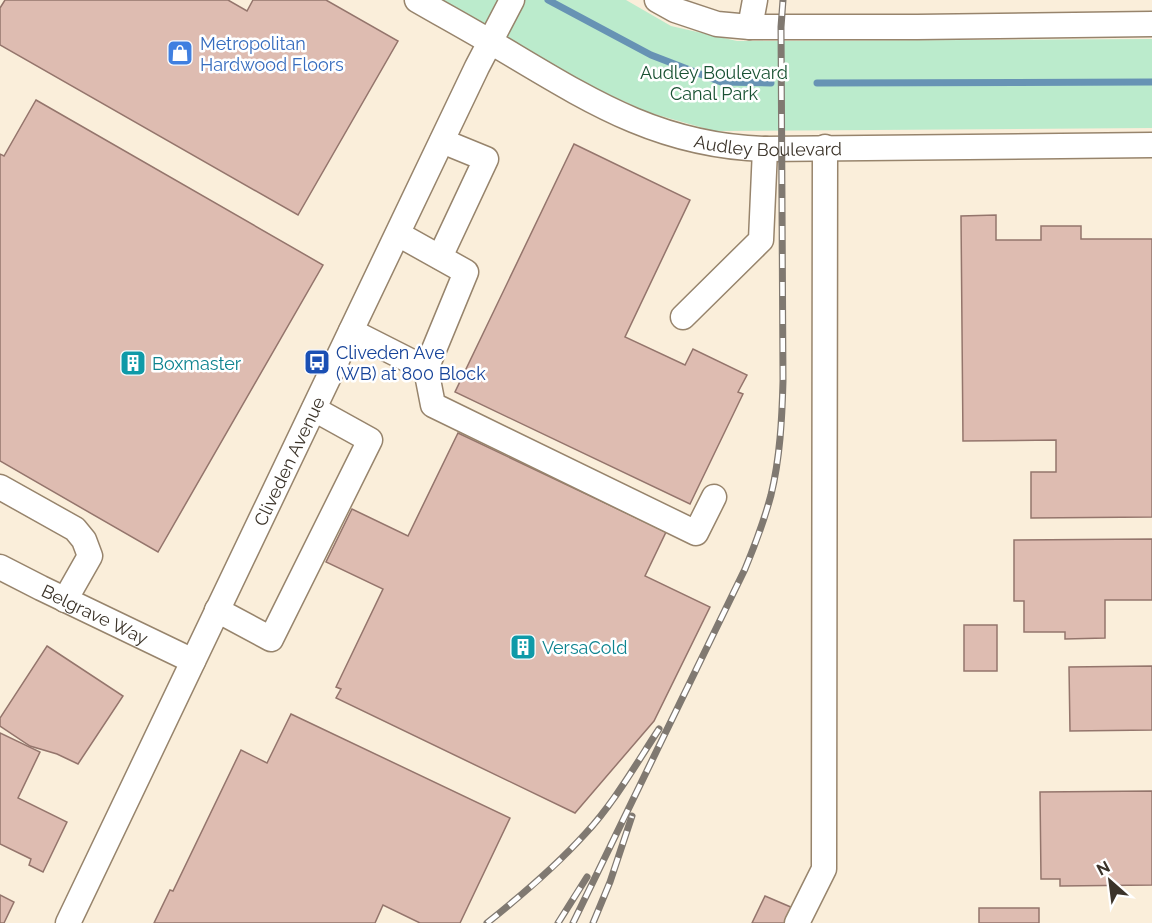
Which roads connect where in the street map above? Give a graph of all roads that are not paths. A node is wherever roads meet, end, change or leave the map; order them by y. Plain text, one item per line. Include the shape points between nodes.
1 (417, 0) edge
2 (512, 0) edge
3 (657, 0) edge
4 (755, 0) edge
5 (1152, 24) edge
6 (750, 27) junction
7 (490, 41) junction
8 (442, 141) junction
9 (1152, 145) edge
10 (825, 147) junction
11 (765, 149) junction
12 (398, 234) junction
13 (440, 257) junction
14 (683, 317) dead end
15 (351, 331) junction
16 (426, 369) junction
17 (314, 409) junction
18 (0, 487) edge
19 (714, 497) dead end
20 (0, 567) edge
21 (65, 600) junction
22 (217, 610) junction
23 (193, 661) junction
24 (68, 923) edge
25 (797, 923) edge

1 - 7 street, Audley Boulevard
2 - 7 street, Cliveden Avenue
3 - 6 street via 717,24
4 - 6 street
5 - 6 street
7 - 8 street, Cliveden Avenue
7 - 11 street, Audley Boulevard via 632,121 709,143
8 - 12 street, Cliveden Avenue
8 - 13 street via 486,159
9 - 10 street, Audley Boulevard
10 - 11 street, Audley Boulevard
10 - 25 street via 824,869
11 - 14 street via 761,240
12 - 13 street
12 - 15 street, Cliveden Avenue
13 - 16 street via 466,272
15 - 16 street
15 - 17 street, Cliveden Avenue
16 - 19 street via 433,405 696,533
17 - 22 street, Cliveden Avenue
17 - 22 street via 370,440 271,639
18 - 21 street via 75,529 84,540 90,556
20 - 21 street, Belgrave Way
21 - 23 street, Belgrave Way
22 - 23 street, Cliveden Avenue
23 - 24 street, Cliveden Avenue

